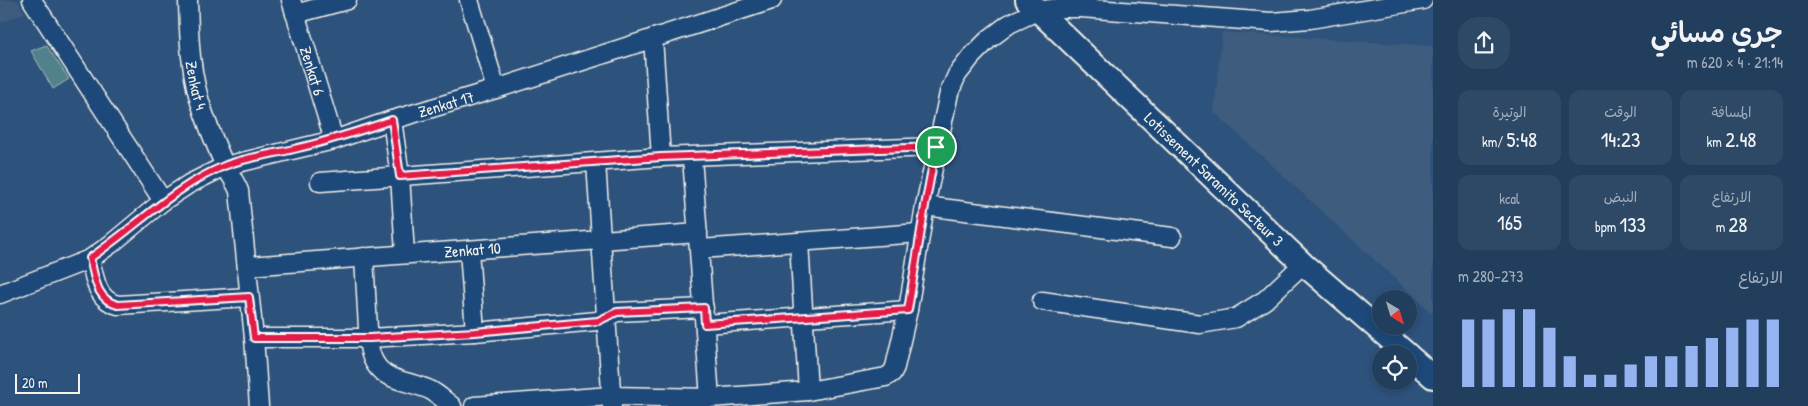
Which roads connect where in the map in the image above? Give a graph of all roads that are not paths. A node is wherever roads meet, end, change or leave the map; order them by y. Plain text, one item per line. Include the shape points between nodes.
1 (188, 0) edge
2 (348, 0) edge
3 (469, 0) edge
4 (772, 0) edge
5 (1423, 0) edge
6 (36, 2) edge
7 (1032, 5) edge
8 (293, 7) edge
9 (653, 38) junction
10 (496, 89) junction
11 (392, 120) junction
12 (334, 140) junction
13 (936, 147) junction
14 (661, 157) junction
15 (692, 157) junction
16 (596, 162) junction
17 (225, 166) junction
18 (400, 176) junction
19 (320, 182) dead end
20 (163, 201) junction
21 (925, 206) junction
22 (920, 233) junction
23 (1172, 236) dead end
24 (600, 239) junction
25 (699, 241) junction
26 (798, 242) junction
27 (469, 250) junction
28 (405, 254) junction
29 (364, 257) junction
30 (90, 258) junction
31 (1303, 264) junction
32 (247, 266) junction
33 (0, 294) edge
34 (249, 297) junction
35 (1042, 301) dead end
36 (908, 310) junction
37 (704, 316) junction
38 (804, 316) junction
39 (607, 317) junction
40 (475, 332) junction
41 (254, 338) junction
42 (369, 338) junction
43 (1396, 345) edge
44 (1417, 363) edge
45 (1433, 377) edge
46 (808, 391) junction
47 (710, 398) junction
48 (611, 401) edge
49 (259, 406) edge
50 (452, 406) edge
51 (474, 406) edge

1 - 17 street, Zenkat 4 via 189,52 196,86 203,113
2 - 8 street
3 - 10 street
4 - 9 street, Zenkat 17
5 - 7 street via 1271,22
6 - 20 street
7 - 13 street via 989,39 957,75 948,93
7 - 31 street, Lotissement Saramito Secteur 3
8 - 12 street, Zenkat 6
9 - 10 street, Zenkat 17
9 - 14 street
10 - 11 street, Zenkat 17
11 - 12 street, Zenkat 17
11 - 18 street
12 - 17 street, Zenkat 17
13 - 15 street
13 - 21 street
14 - 15 street
14 - 16 street
15 - 25 street
16 - 18 street
16 - 24 street
17 - 20 street, Zenkat 17
17 - 32 street, Zenkat 4 via 239,191
18 - 19 street
18 - 28 street
20 - 30 street, Zenkat 17
21 - 22 street
21 - 23 street
22 - 26 street, Zenkat 10
22 - 36 street
24 - 25 street, Zenkat 10
24 - 27 street, Zenkat 10
24 - 39 street
25 - 26 street, Zenkat 10
25 - 37 street
26 - 38 street
27 - 28 street, Zenkat 10
27 - 40 street
28 - 29 street, Zenkat 10
29 - 32 street, Zenkat 10
29 - 42 street
30 - 33 street, Zenkat 17
30 - 34 street via 99,292 111,304
31 - 35 street via 1265,300 1236,318 1200,324
31 - 43 street, Lotissement Saramito Secteur 3
32 - 34 street, Zenkat 4
34 - 41 street, Zenkat 4
36 - 38 street
36 - 46 street via 892,373 880,379
37 - 38 street
37 - 39 street via 617,312
37 - 47 street
38 - 46 street
39 - 40 street via 598,321
39 - 48 street
40 - 42 street
41 - 42 street
41 - 49 street, Zenkat 4
42 - 50 street via 371,356 382,372 392,379 430,391
44 - 45 street, Lotissement Saramito Secteur 3
46 - 47 street
47 - 48 street
48 - 51 street

